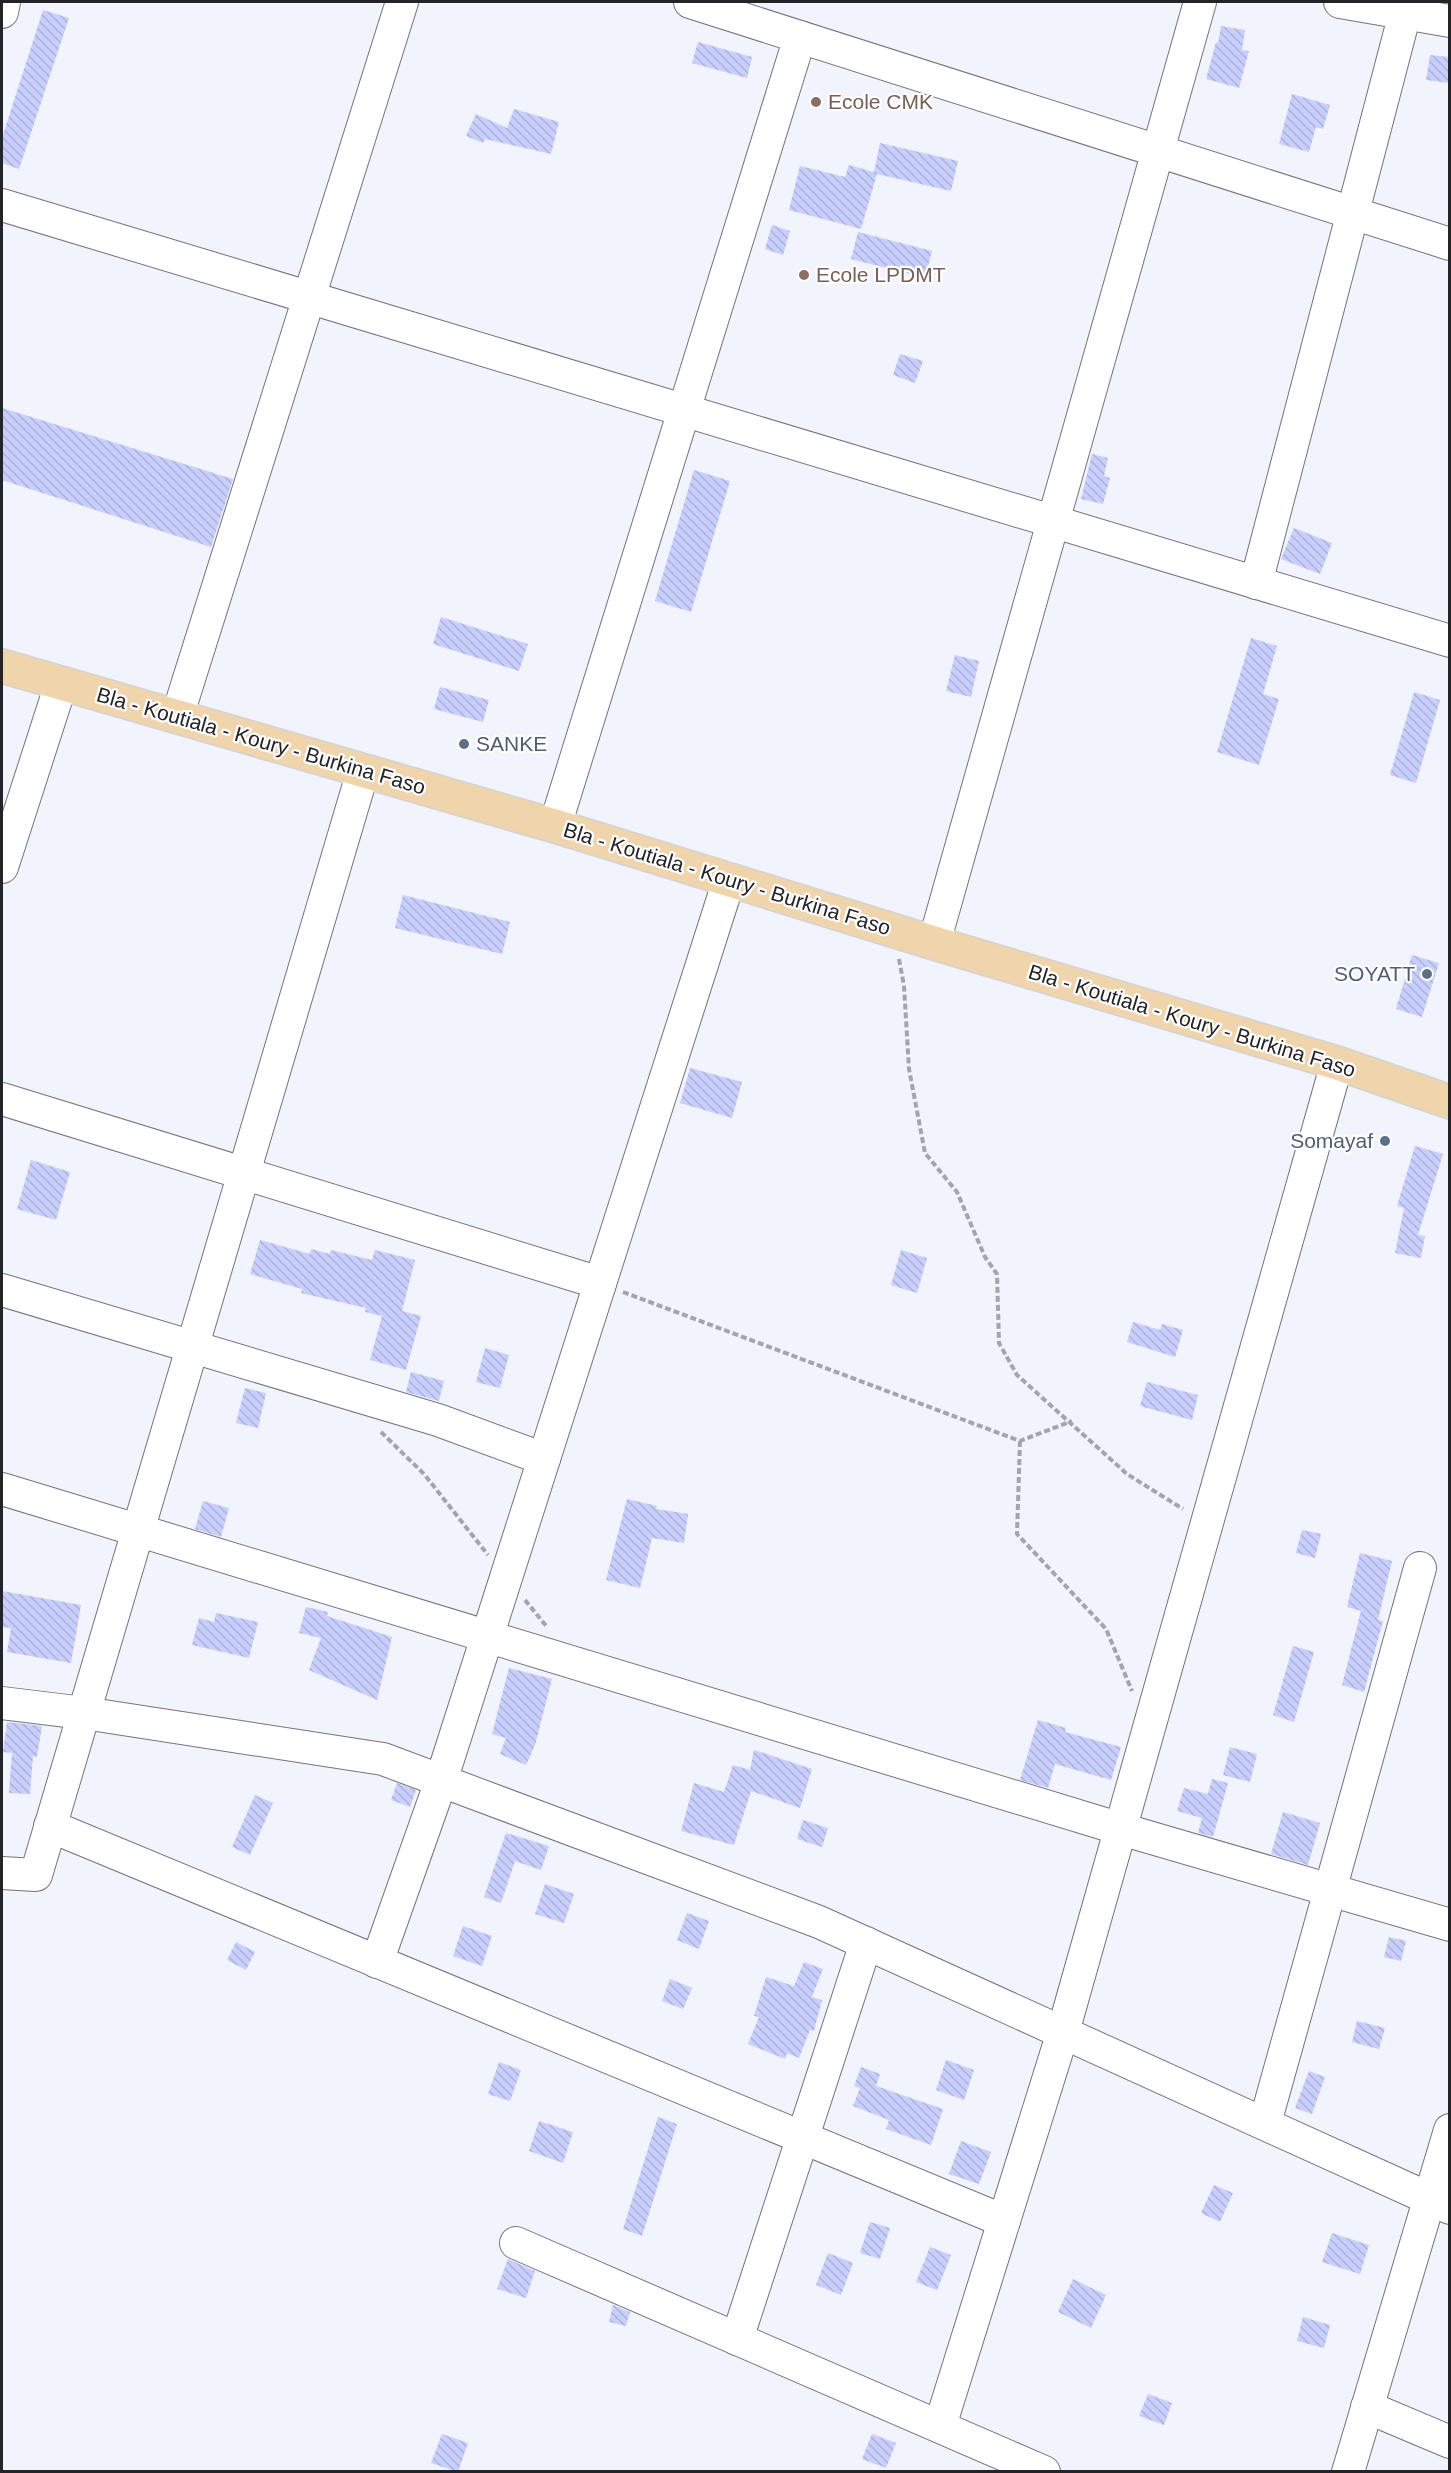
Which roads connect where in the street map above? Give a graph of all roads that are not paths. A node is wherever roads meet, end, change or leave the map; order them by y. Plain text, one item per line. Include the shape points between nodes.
1 (4, 2) edge
2 (402, 2) edge
3 (690, 2) edge
4 (1200, 2) edge
5 (1340, 2) edge
6 (721, 6) edge
7 (2, 12) edge
8 (1405, 13) junction
9 (1449, 21) edge
10 (800, 37) junction
11 (1158, 151) junction
12 (2, 205) edge
13 (1353, 213) junction
14 (1449, 244) edge
15 (309, 298) junction
16 (685, 411) junction
17 (1053, 522) junction
18 (1256, 583) junction
19 (1449, 641) edge
20 (2, 666) edge
21 (62, 684) junction
22 (177, 717) junction
23 (363, 771) junction
24 (555, 826) junction
25 (2, 867) edge
26 (729, 880) junction
27 (934, 944) junction
28 (1337, 1063) junction
29 (2, 1099) edge
30 (1449, 1102) edge
31 (243, 1173) junction
32 (600, 1283) junction
33 (2, 1290) edge
34 (192, 1346) junction
35 (544, 1459) junction
36 (2, 1488) edge
37 (138, 1530) junction
38 (1420, 1568) dead end
39 (487, 1636) junction
40 (2, 1703) edge
41 (84, 1713) junction
42 (441, 1781) junction
43 (50, 1826) junction
44 (1120, 1829) junction
45 (2, 1873) edge
46 (1330, 1890) junction
47 (1449, 1925) edge
48 (867, 1943) junction
49 (377, 1962) junction
50 (1063, 2032) junction
51 (1265, 2123) junction
52 (1449, 2130) edge
53 (803, 2138) junction
54 (1439, 2203) edge
55 (1004, 2221) junction
56 (516, 2243) dead end
57 (737, 2339) junction
58 (1367, 2407) junction
59 (940, 2426) junction
60 (1449, 2442) edge
61 (1044, 2472) edge
62 (1348, 2472) edge

1 - 7 street
2 - 15 street
3 - 6 street
4 - 11 street
5 - 8 street
6 - 10 street
8 - 9 street
8 - 13 street
10 - 11 street
10 - 16 street
11 - 13 street
11 - 17 street
12 - 15 street
13 - 14 street
13 - 18 street
15 - 16 street
15 - 22 street
16 - 17 street
16 - 24 street
17 - 18 street
17 - 27 street
18 - 19 street
20 - 21 main road, Bla - Koutiala - Koury - Burkina Faso
21 - 22 main road, Bla - Koutiala - Koury - Burkina Faso
21 - 25 street
22 - 23 main road, Bla - Koutiala - Koury - Burkina Faso
23 - 24 main road, Bla - Koutiala - Koury - Burkina Faso
23 - 31 street
24 - 26 main road, Bla - Koutiala - Koury - Burkina Faso
26 - 27 main road, Bla - Koutiala - Koury - Burkina Faso
26 - 32 street
27 - 28 main road, Bla - Koutiala - Koury - Burkina Faso
28 - 30 main road, Bla - Koutiala - Koury - Burkina Faso
28 - 44 street
29 - 31 street
31 - 32 street
31 - 34 street
32 - 35 street
33 - 34 street
34 - 35 street via 438,1420
34 - 37 street
35 - 39 street
36 - 37 street
37 - 39 street
37 - 41 street
38 - 46 street
39 - 42 street
39 - 44 street
40 - 41 street
41 - 42 street via 383,1759
41 - 43 street
42 - 48 street
42 - 49 street
43 - 45 street via 36,1875
43 - 49 street
44 - 46 street
44 - 50 street
46 - 47 street
46 - 51 street
48 - 50 street
48 - 53 street
49 - 53 street
50 - 51 street
50 - 55 street
51 - 54 street
52 - 54 street
53 - 55 street
53 - 57 street
54 - 58 street
55 - 59 street
56 - 57 street
57 - 59 street
58 - 60 street
58 - 62 street
59 - 61 street

